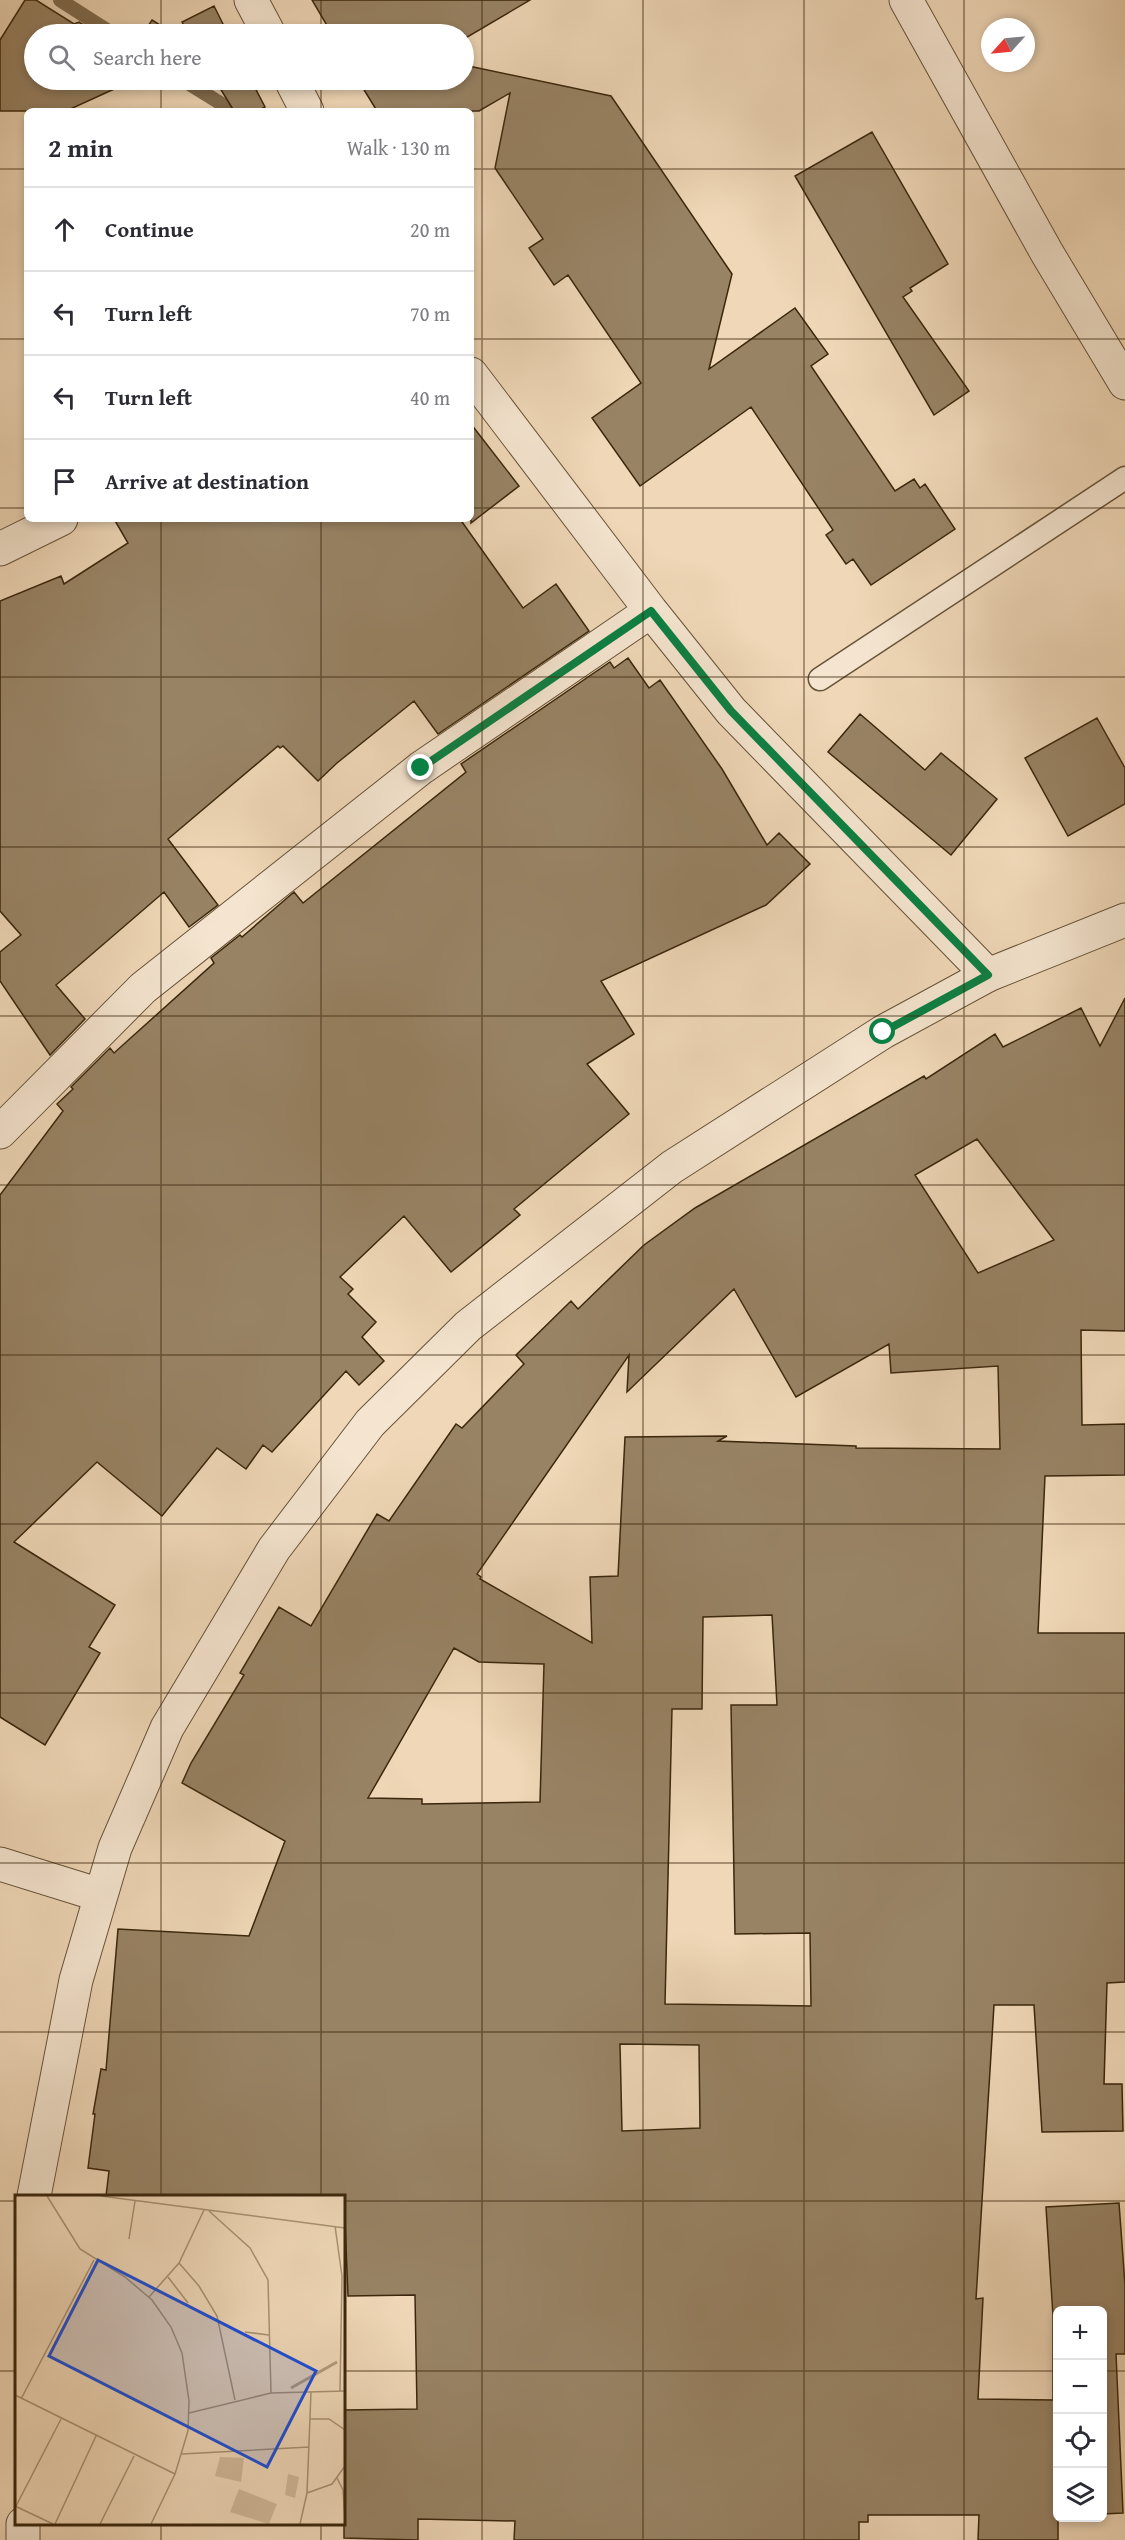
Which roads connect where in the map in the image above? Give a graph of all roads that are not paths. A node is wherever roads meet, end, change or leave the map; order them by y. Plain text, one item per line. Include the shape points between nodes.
1 (251, 0) edge
2 (906, 0) edge
3 (263, 24) edge
4 (296, 90) edge
5 (306, 108) edge
6 (474, 378) edge
7 (1125, 383) edge
8 (1125, 478) edge
9 (55, 522) edge
10 (0, 549) edge
11 (651, 611) junction
12 (820, 679) dead end
13 (1125, 920) edge
14 (988, 975) junction
15 (0, 1132) edge
16 (0, 1864) edge
17 (100, 1895) junction
18 (34, 2195) edge

1 - 3 street
2 - 7 street
4 - 5 street
6 - 11 street
8 - 12 lane
9 - 10 street
11 - 14 street via 731,711
11 - 15 street via 421,768 143,988
13 - 14 street
14 - 17 street via 883,1032 672,1167 468,1326 370,1423 274,1550 166,1728
16 - 17 street
17 - 18 street via 76,1980

